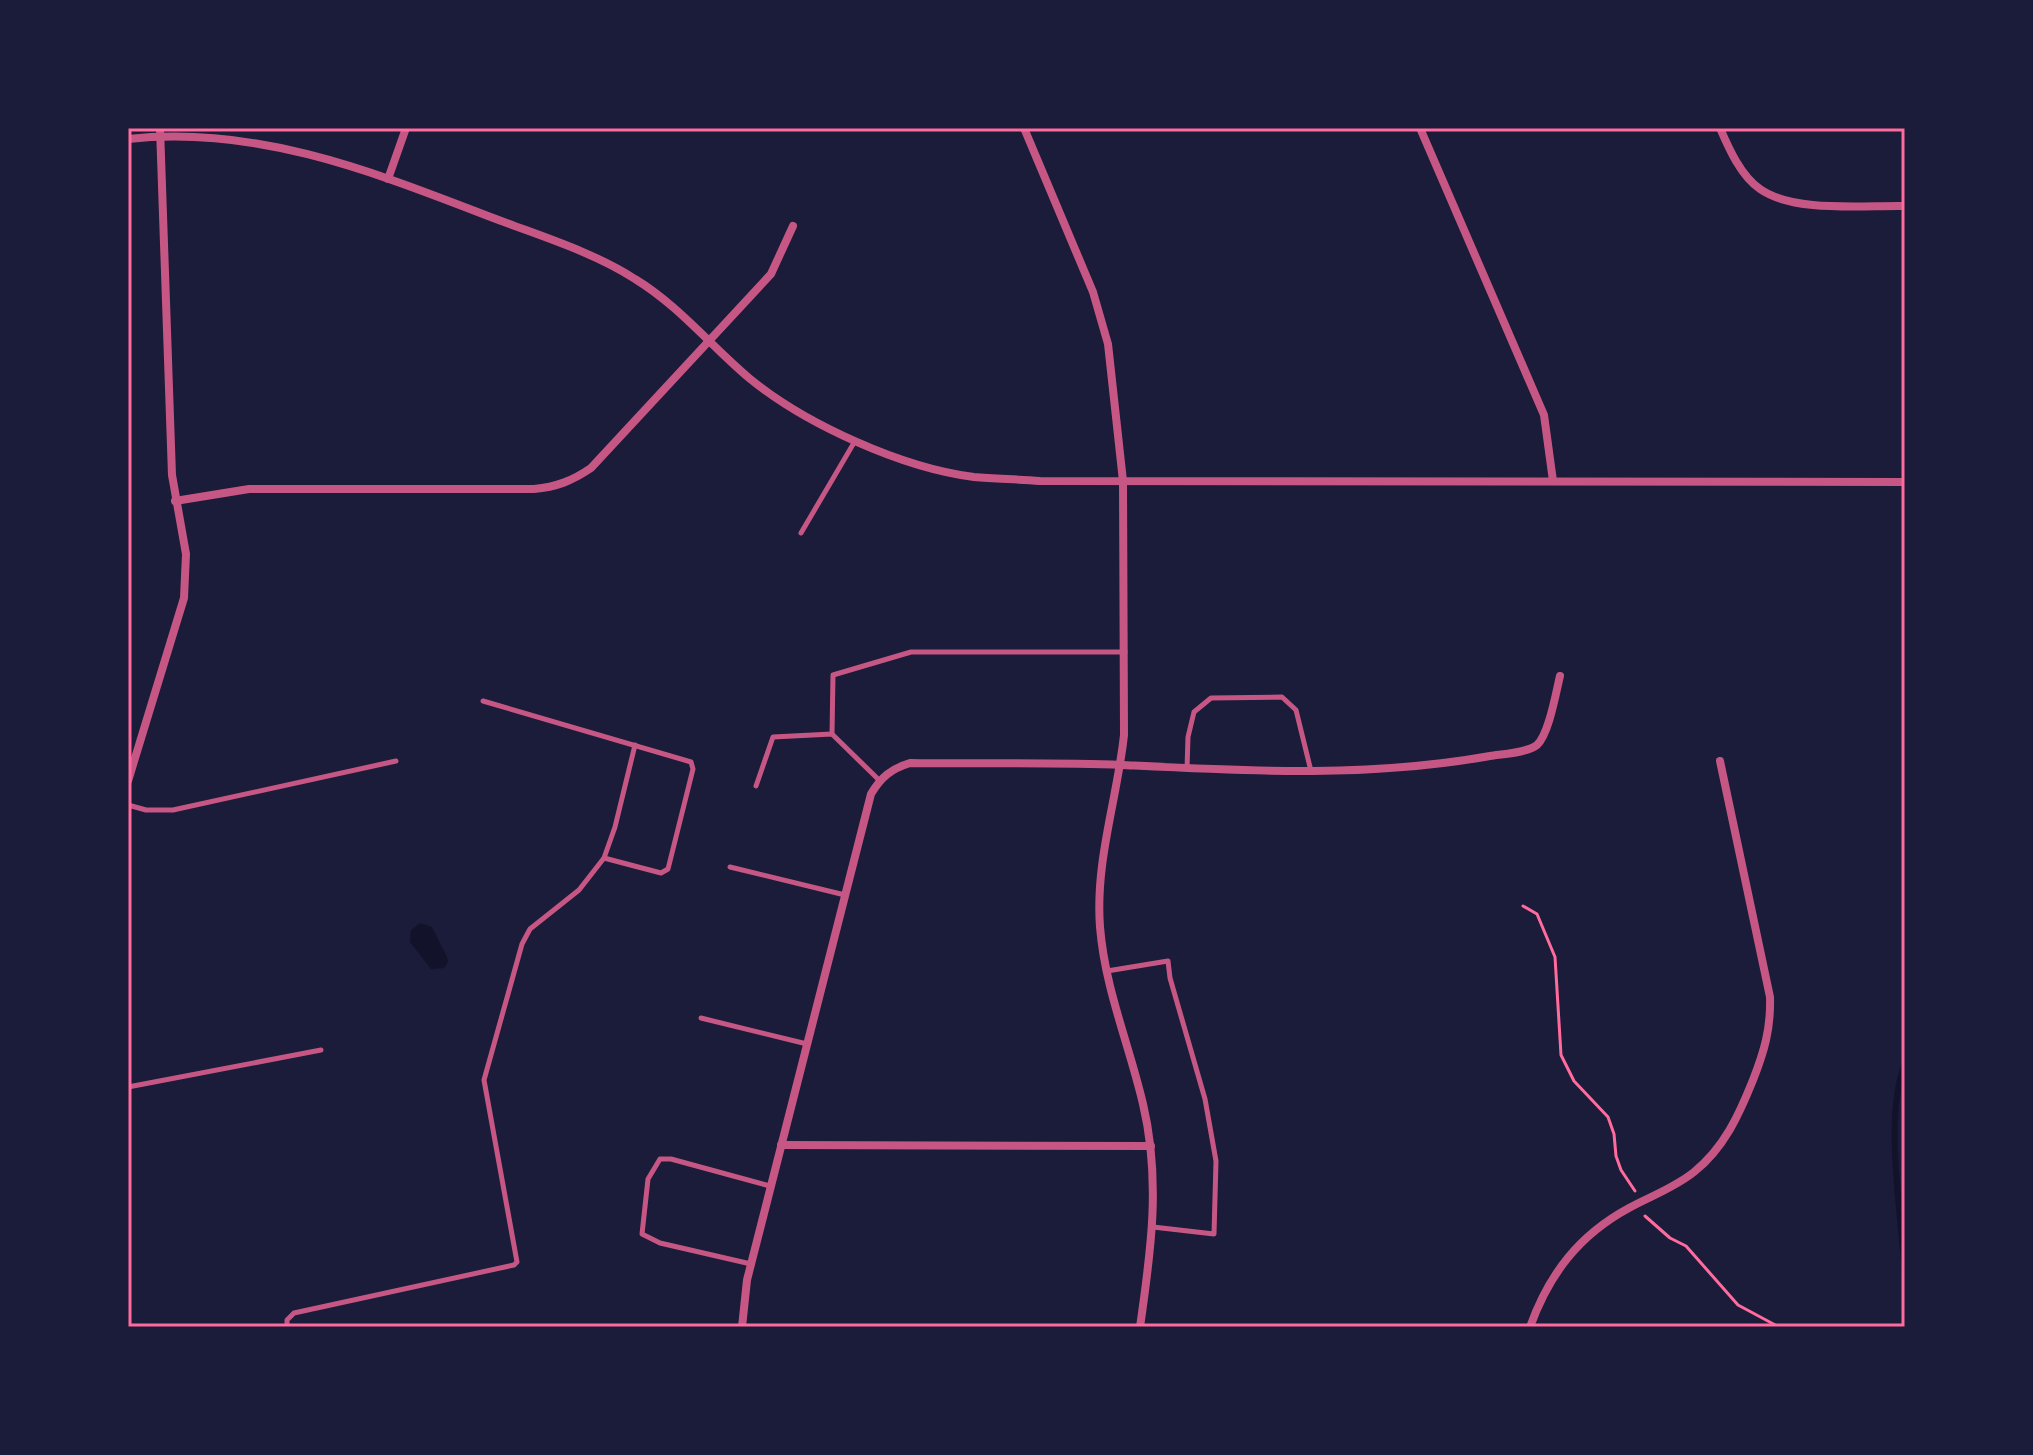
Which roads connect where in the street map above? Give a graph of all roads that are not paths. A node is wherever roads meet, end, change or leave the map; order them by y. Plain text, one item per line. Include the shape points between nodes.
1 (406, 128) edge
2 (1024, 128) edge
3 (1420, 128) edge
4 (1720, 128) edge
5 (160, 132) edge
6 (128, 139) edge
7 (388, 179) junction
8 (1905, 206) edge
9 (793, 226) dead end
10 (709, 340) junction
11 (855, 441) junction
12 (1123, 481) junction
13 (1553, 481) junction
14 (1905, 482) edge
15 (175, 501) junction
16 (801, 533) dead end
17 (1125, 652) junction
18 (1560, 676) dead end
19 (483, 701) dead end
20 (832, 734) junction
21 (635, 745) junction
22 (396, 761) dead end
23 (1720, 761) dead end
24 (1120, 765) junction
25 (1187, 770) junction
26 (1311, 771) junction
27 (879, 780) junction
28 (128, 781) edge
29 (756, 786) dead end
30 (128, 805) edge
31 (604, 858) junction
32 (730, 867) dead end
33 (845, 895) junction
34 (1106, 972) junction
35 (701, 1018) dead end
36 (807, 1044) junction
37 (321, 1050) dead end
38 (128, 1087) edge
39 (781, 1145) junction
40 (1151, 1146) junction
41 (770, 1186) junction
42 (1153, 1227) junction
43 (751, 1264) junction
44 (1530, 1325) edge
45 (287, 1327) edge
46 (742, 1327) edge
47 (1140, 1327) edge

1 - 7 street
2 - 12 street via 1093,292 1108,344
3 - 13 street via 1544,415
4 - 8 street via 1748,179 1779,199
5 - 6 street
5 - 7 street via 280,146
5 - 15 street
7 - 10 street via 616,267
9 - 10 street via 771,274
10 - 11 street via 794,410
10 - 15 street via 591,468 552,487 249,489
11 - 12 street via 972,477
11 - 16 lane
12 - 13 street
12 - 17 street
13 - 14 street
15 - 28 street via 186,554 184,598
17 - 20 lane via 911,652 833,675
17 - 24 street
18 - 26 street via 1537,745 1434,766
19 - 21 lane
20 - 27 lane
20 - 29 lane via 773,737
21 - 31 lane
21 - 31 lane via 693,765 668,869 661,873
22 - 30 lane via 173,810
23 - 44 street via 1770,997 1767,1043 1742,1110 1716,1150 1671,1188 1605,1221 1581,1240 1548,1284
24 - 25 street
24 - 27 street via 910,763
24 - 34 street via 1099,886
25 - 26 street
25 - 26 lane via 1194,712 1211,698 1282,697 1296,710
27 - 33 street
31 - 45 lane via 585,884 525,936 486,1068 484,1090 517,1262 294,1313
32 - 33 lane
33 - 36 street
34 - 40 street
34 - 42 lane via 1168,961 1205,1099 1216,1161 1214,1234
35 - 36 lane
36 - 39 street
37 - 38 lane
39 - 40 street
39 - 41 street
40 - 42 street
41 - 43 street
41 - 43 lane via 671,1159 660,1159 648,1179 642,1234
42 - 47 street
43 - 46 street

